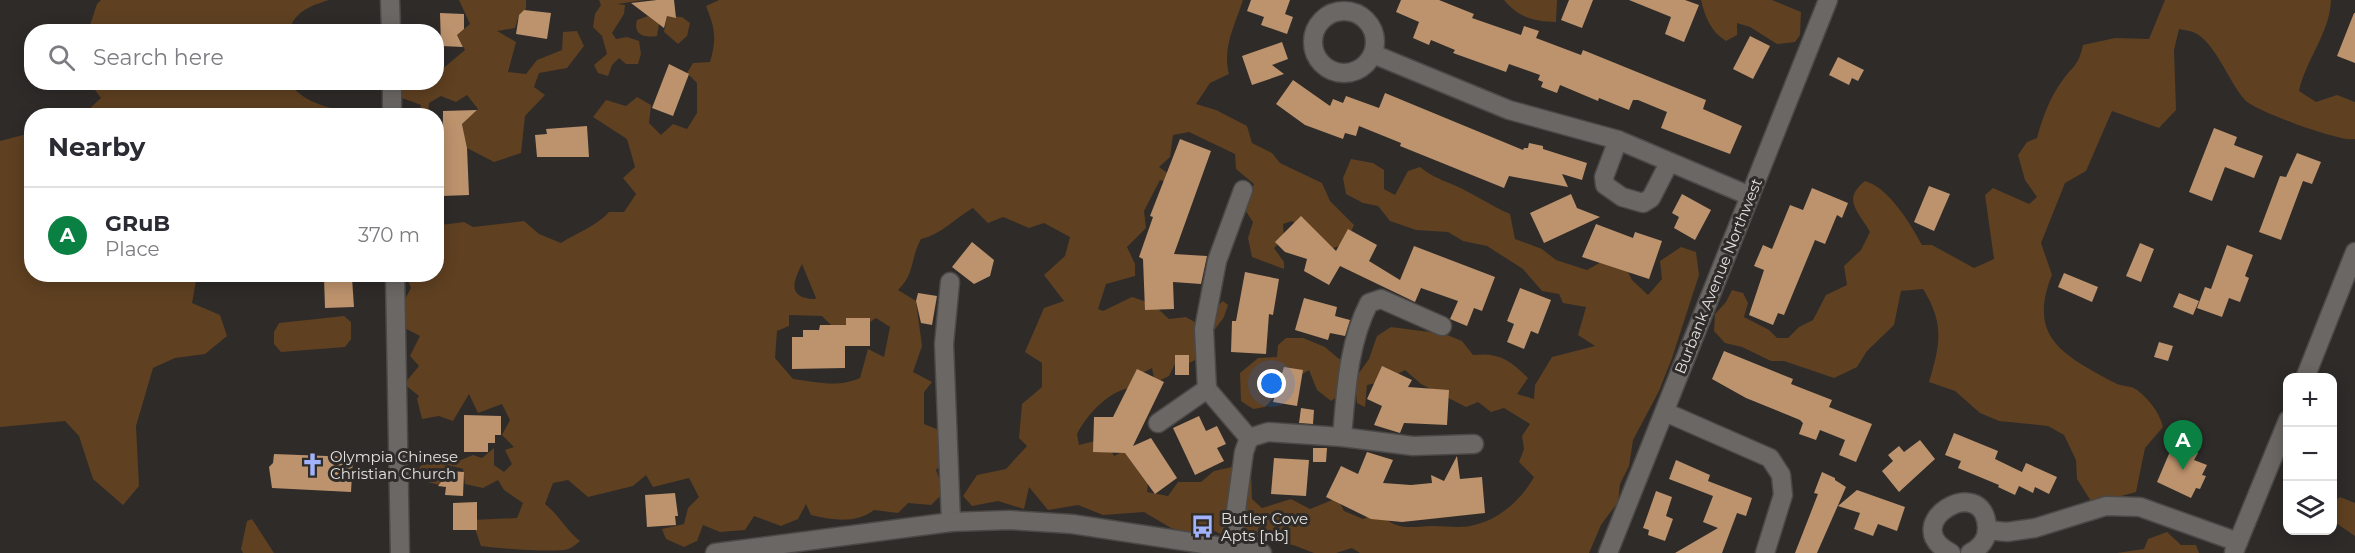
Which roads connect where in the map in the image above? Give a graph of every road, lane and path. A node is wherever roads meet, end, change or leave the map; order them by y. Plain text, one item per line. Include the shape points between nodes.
1 (390, 0) edge
2 (1828, 0) edge
3 (391, 24) edge
4 (1373, 54) dead end
5 (392, 90) edge
6 (392, 108) edge
7 (1618, 140) junction
8 (1669, 163) junction
9 (1243, 190) dead end
10 (1750, 196) junction
11 (2355, 252) edge
12 (395, 282) edge
13 (950, 282) dead end
14 (1442, 326) dead end
15 (2307, 373) edge
16 (1207, 389) junction
17 (1665, 411) junction
18 (1158, 423) dead end
19 (2285, 427) edge
20 (1342, 437) junction
21 (1250, 438) junction
22 (1474, 444) dead end
23 (951, 522) junction
24 (1987, 530) junction
25 (1231, 547) junction
26 (2236, 548) edge
27 (400, 553) edge
28 (715, 553) edge
29 (1262, 553) edge
30 (1608, 553) edge
31 (1765, 553) edge
32 (1951, 553) edge
33 (1970, 553) edge

1 - 3 street
2 - 10 street, Burbank Avenue Northwest
4 - 7 street via 1509,110
5 - 6 street
7 - 8 street
7 - 8 street via 1604,177 1605,185 1622,197 1643,203 1651,198
8 - 10 street
9 - 16 street via 1217,261 1204,329
10 - 17 street, Burbank Avenue Northwest
11 - 15 street
12 - 27 street
13 - 23 street via 944,344
14 - 20 street via 1381,299 1369,303 1351,361
16 - 18 street
16 - 21 street
17 - 30 street, Burbank Avenue Northwest
17 - 31 street via 1770,458 1781,475 1783,495
19 - 26 street
20 - 21 street via 1268,432
20 - 22 street via 1413,446
21 - 25 street via 1244,452
23 - 25 street via 1009,520 1072,525
23 - 28 street
24 - 26 street via 2035,528 2106,506 2129,507 2159,514
24 - 32 street via 1985,518 1974,505 1948,504 1934,526 1938,543
24 - 33 street via 1983,543
25 - 29 street

